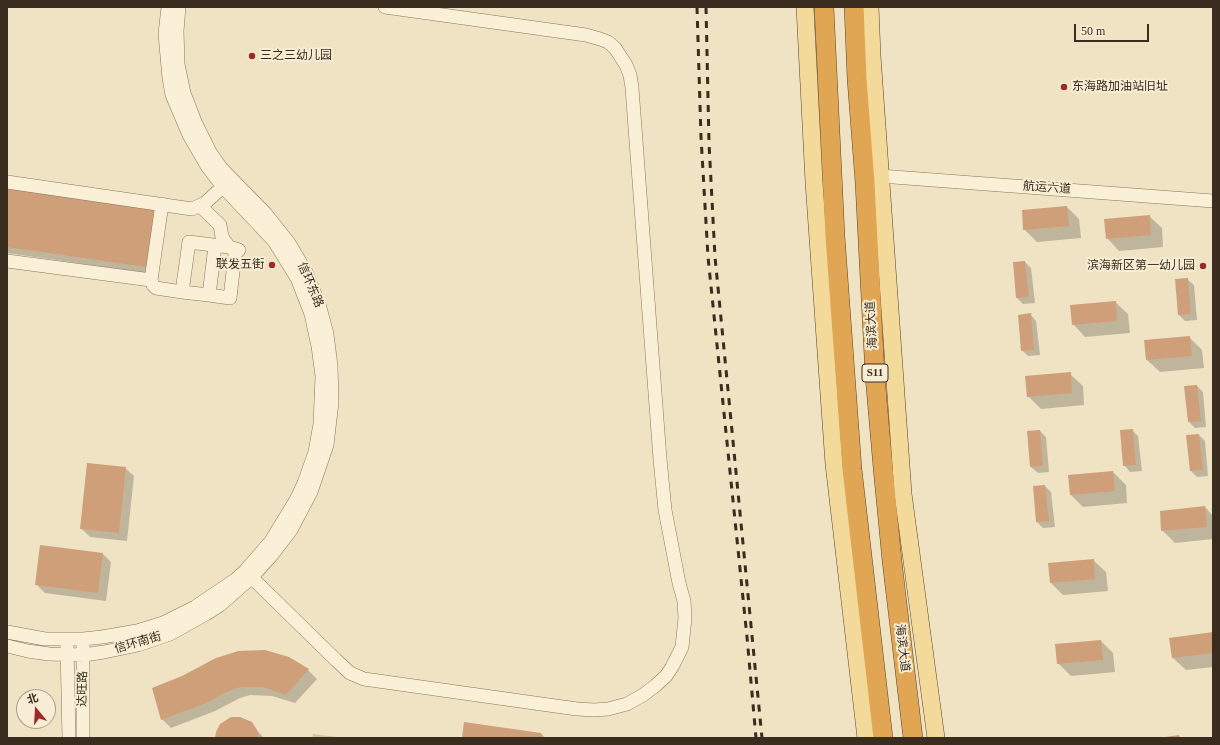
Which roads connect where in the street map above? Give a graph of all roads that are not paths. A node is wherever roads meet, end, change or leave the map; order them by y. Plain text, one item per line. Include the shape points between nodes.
1 (168, 7) edge
2 (179, 7) edge
3 (385, 7) edge
4 (805, 7) edge
5 (824, 7) edge
6 (854, 7) edge
7 (870, 7) edge
8 (880, 176) junction
9 (7, 182) edge
10 (227, 183) junction
11 (1213, 201) edge
12 (162, 204) junction
13 (200, 206) junction
14 (215, 246) junction
15 (229, 247) junction
16 (7, 261) edge
17 (151, 280) junction
18 (182, 292) junction
19 (209, 295) junction
20 (248, 574) junction
21 (7, 632) edge
22 (67, 640) junction
23 (7, 646) edge
24 (83, 650) junction
25 (115, 650) junction
26 (67, 655) junction
27 (82, 689) junction
28 (68, 692) junction
29 (69, 738) edge
30 (83, 738) edge
31 (866, 738) edge
32 (882, 738) edge
33 (913, 738) edge
34 (936, 738) edge

1 - 10 street, 信环东路 via 165,27 172,95 195,147 207,166
2 - 10 street, 信环东路 via 177,50 184,93 203,139
3 - 20 street via 586,35 608,42 616,48 626,65 632,88 665,510 684,601 682,647 666,676 655,686 627,704 608,709 577,709 364,679 350,673
4 - 31 main road via 814,182 834,464
5 - 32 highway, S11 via 835,236 849,430
6 - 33 highway, 海滨大道 / S11 via 878,415
7 - 8 main road
8 - 11 street, 航运六道
8 - 34 main road via 903,494
9 - 12 street
10 - 13 street
10 - 20 street, 信环东路 via 266,214 298,257 324,320 331,366 330,430 318,475 291,530 271,556
12 - 13 street via 192,209
12 - 17 street
13 - 15 street via 220,225 222,237
14 - 15 street
14 - 18 street via 189,242
14 - 19 street
15 - 19 street via 239,250 235,254 230,298
16 - 17 street
17 - 18 street via 156,288
18 - 19 street
20 - 24 street, 信环南街 via 163,624 114,636
20 - 25 street, 信环南街 via 220,605 190,623 164,636
21 - 22 street, 信环南街
22 - 24 street, 信环南街
22 - 26 street, 达旺路
23 - 26 street, 信环南街
24 - 25 street, 信环南街
24 - 26 street, 信环南街
24 - 27 street, 达旺路
24 - 28 street via 72,672
25 - 27 street via 96,660
26 - 28 street, 达旺路
27 - 30 street, 达旺路
28 - 29 street, 达旺路

